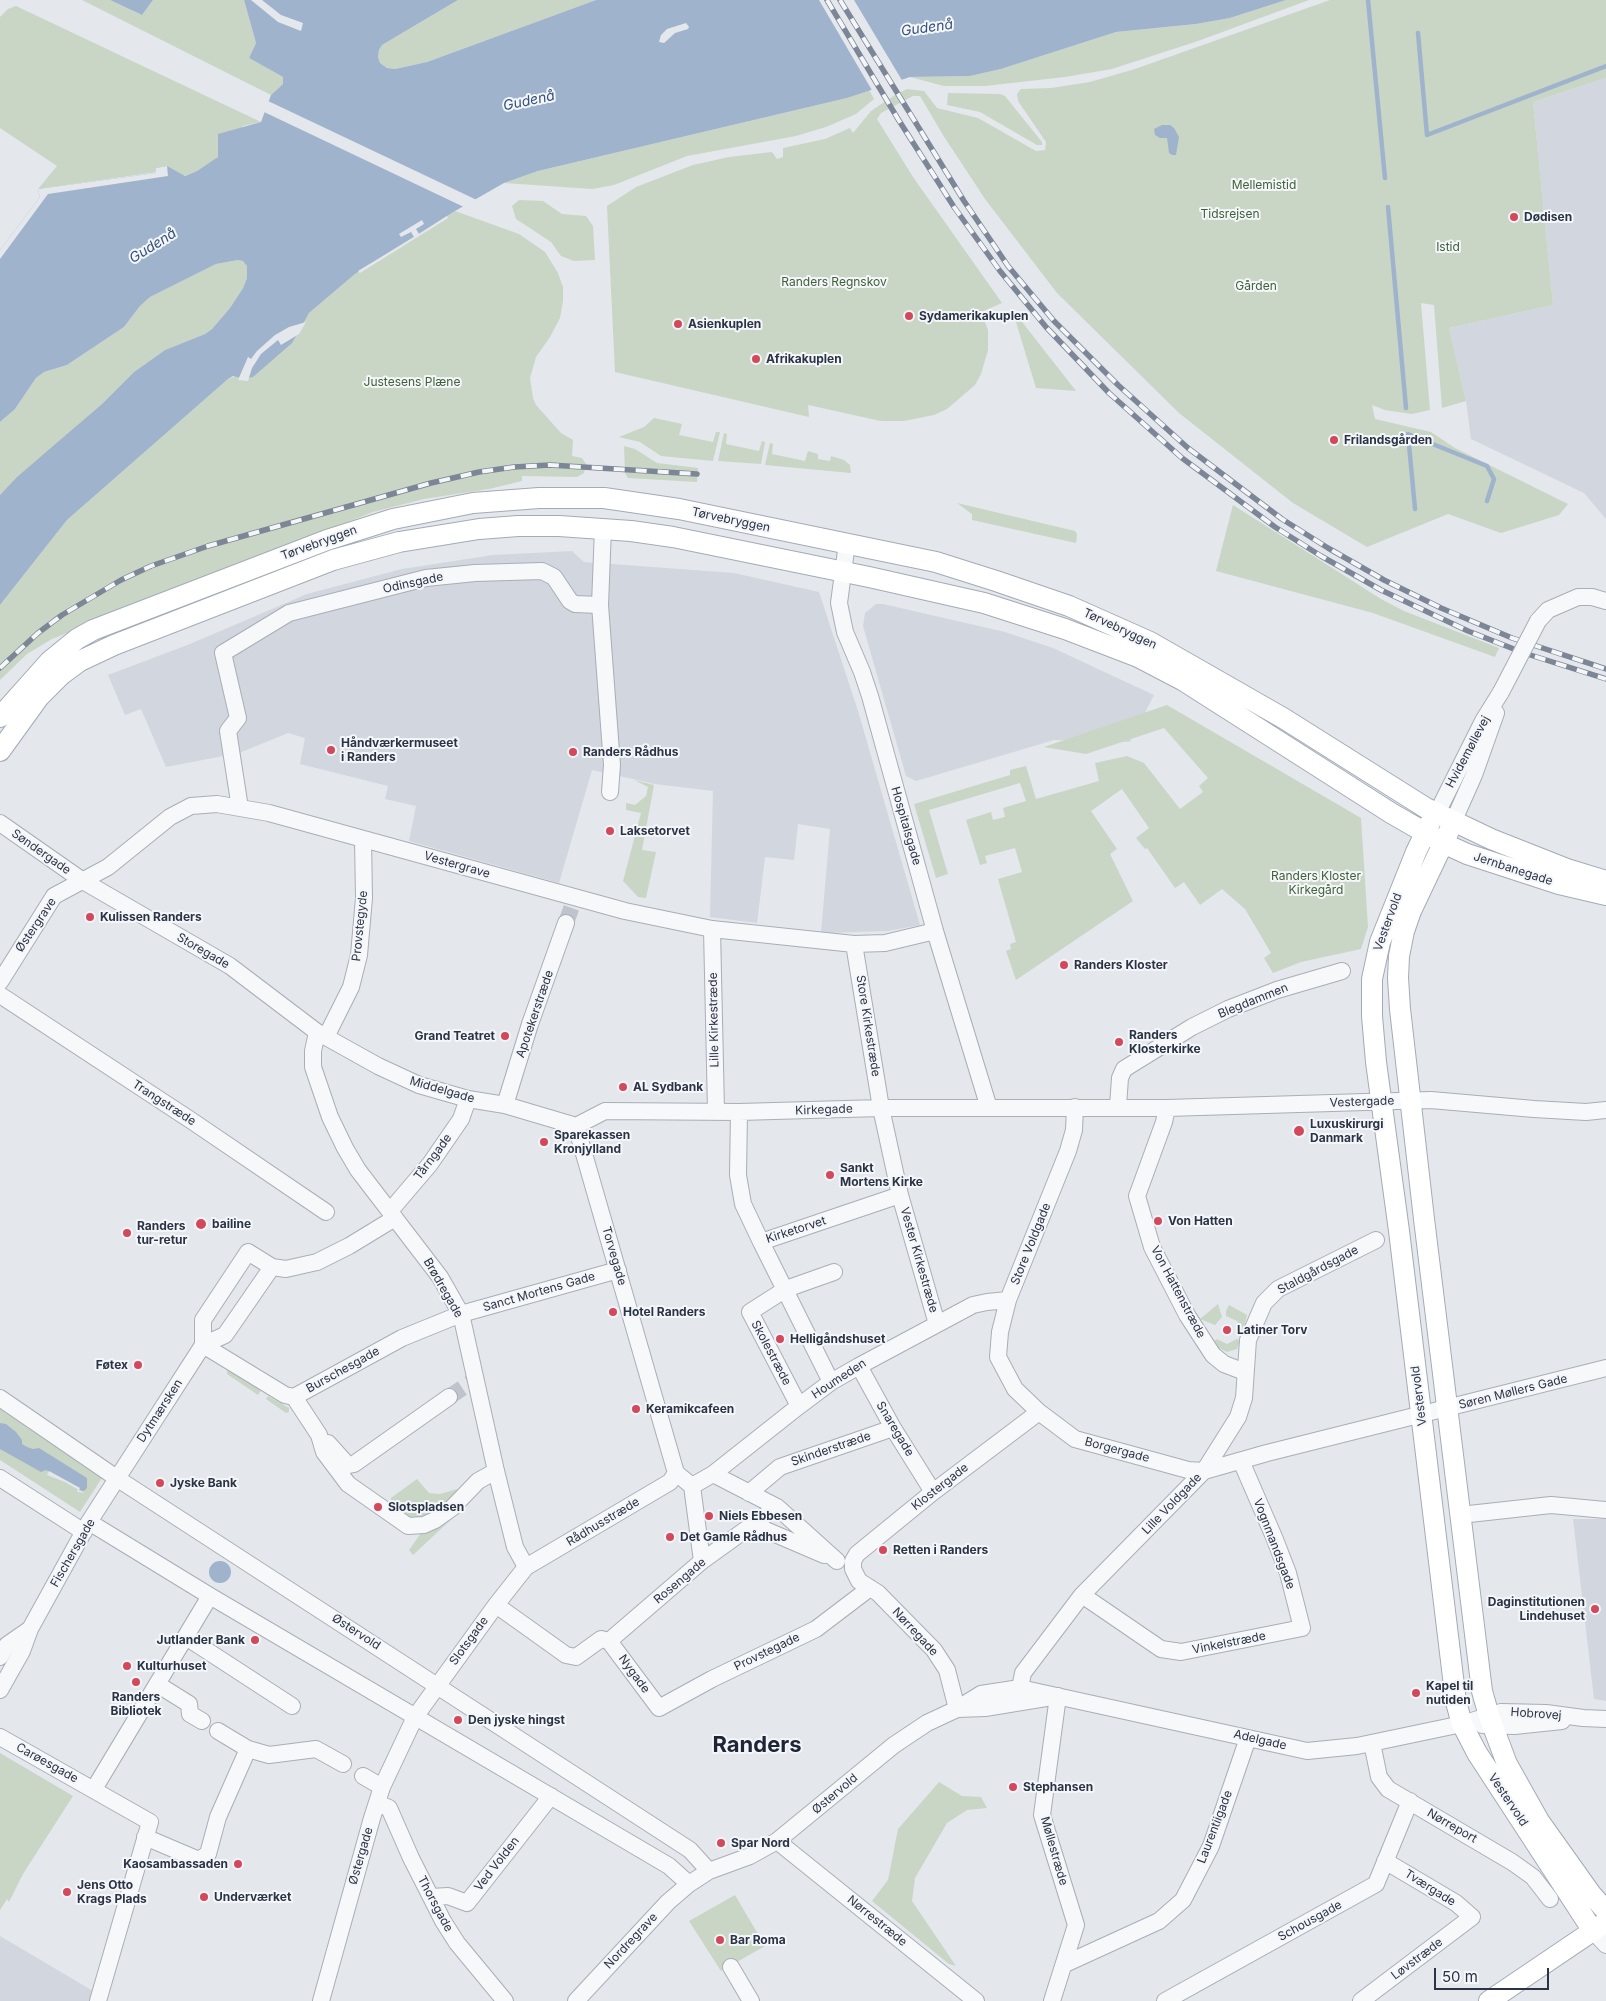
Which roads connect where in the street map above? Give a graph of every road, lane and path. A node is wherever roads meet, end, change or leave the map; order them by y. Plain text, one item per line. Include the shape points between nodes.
1 (603, 528) junction
2 (847, 544) junction
3 (843, 572) junction
4 (1606, 600) edge
5 (600, 605) junction
6 (0, 717) edge
7 (0, 751) edge
8 (610, 792) dead end
9 (240, 808) junction
10 (1445, 816) junction
11 (0, 823) edge
12 (1424, 833) junction
13 (363, 839) junction
14 (1443, 843) junction
15 (83, 881) junction
16 (1606, 881) edge
17 (1606, 894) edge
18 (566, 923) tunnel mouth
19 (712, 929) junction
20 (935, 931) junction
21 (854, 944) junction
22 (1342, 972) dead end
23 (0, 982) edge
24 (0, 996) edge
25 (321, 1035) junction
26 (468, 1098) junction
27 (1411, 1101) junction
28 (1381, 1102) junction
29 (505, 1105) junction
30 (1118, 1106) junction
31 (1075, 1107) junction
32 (881, 1108) junction
33 (989, 1108) junction
34 (1167, 1108) junction
35 (1606, 1110) edge
36 (716, 1111) junction
37 (739, 1112) junction
38 (576, 1126) junction
39 (900, 1195) junction
40 (326, 1212) dead end
41 (392, 1214) junction
42 (1376, 1240) dead end
43 (761, 1242) junction
44 (272, 1267) junction
45 (618, 1270) junction
46 (834, 1272) dead end
47 (786, 1289) junction
48 (1008, 1300) junction
49 (461, 1314) junction
50 (937, 1324) junction
51 (203, 1345) junction
52 (859, 1366) junction
53 (1606, 1368) edge
54 (1245, 1372) junction
55 (831, 1382) junction
56 (448, 1396) tunnel mouth
57 (294, 1397) junction
58 (0, 1398) edge
59 (799, 1406) junction
60 (1446, 1408) junction
61 (1039, 1412) junction
62 (1421, 1415) junction
63 (893, 1428) junction
64 (319, 1435) junction
65 (1241, 1461) junction
66 (1204, 1470) junction
67 (496, 1471) junction
68 (676, 1473) junction
69 (713, 1474) junction
70 (0, 1478) edge
71 (118, 1478) junction
72 (692, 1486) junction
73 (933, 1492) junction
74 (749, 1493) junction
75 (777, 1508) junction
76 (1606, 1510) edge
77 (1460, 1515) junction
78 (87, 1527) junction
79 (749, 1529) junction
80 (702, 1561) junction
81 (837, 1561) junction
82 (526, 1567) junction
83 (853, 1569) junction
84 (870, 1588) junction
85 (1082, 1595) junction
86 (210, 1596) junction
87 (496, 1605) junction
88 (1302, 1628) joint
89 (30, 1629) junction
90 (186, 1637) junction
91 (610, 1641) junction
92 (0, 1657) edge
93 (157, 1684) junction
94 (438, 1685) junction
95 (0, 1690) edge
96 (1020, 1694) junction
97 (1058, 1696) junction
98 (292, 1706) dead end
99 (659, 1708) joint
100 (957, 1710) junction
101 (415, 1717) junction
102 (1606, 1719) edge
103 (202, 1721) dead end
104 (1490, 1721) junction
105 (1462, 1724) junction
106 (218, 1731) dead end
107 (0, 1737) edge
108 (1248, 1738) junction
109 (1372, 1743) junction
110 (248, 1749) junction
111 (343, 1764) dead end
112 (362, 1776) dead end
113 (88, 1786) junction
114 (380, 1795) junction
115 (551, 1796) junction
116 (1410, 1801) junction
117 (145, 1837) junction
118 (777, 1841) junction
119 (1385, 1861) junction
120 (709, 1871) junction
121 (689, 1884) junction
122 (431, 1897) junction
123 (1550, 1899) dead end
124 (1606, 1911) edge
125 (1472, 1917) joint
126 (1602, 1932) edge
127 (1065, 1964) junction
128 (731, 1967) dead end
129 (98, 2001) edge
130 (321, 2001) edge
131 (505, 2001) edge
132 (576, 2001) edge
133 (751, 2001) edge
134 (976, 2001) edge
135 (1052, 2001) edge
136 (1165, 2001) edge
137 (1362, 2001) edge
138 (1488, 2001) edge

1 - 3 main road, Tørvebryggen via 673,537
1 - 5 street
1 - 7 main road, Tørvebryggen via 518,526 458,532 399,542 303,571 80,661 39,697
2 - 3 street, Hospitalsgade
2 - 6 main road, Tørvebryggen via 679,509 604,498 530,498 436,509 358,529 93,630 50,660
2 - 10 main road, Tørvebryggen via 936,562 996,580 1069,606 1150,642 1283,718 1408,798
3 - 12 main road, Tørvebryggen via 984,603 1138,657 1192,686
3 - 20 street, Hospitalsgade via 839,603 845,632 870,696
4 - 10 street, Hvidemøllevej, bridge via 1578,597 1548,610 1538,621 1501,692 1493,724 1464,802
5 - 8 street via 612,765
5 - 9 street, Odinsgade via 575,604 554,577 542,571 435,577 289,613 223,653 238,718 228,731
9 - 13 street, Vestergrave
9 - 15 street, Vestergrave via 217,804 191,806 170,817 108,866
10 - 12 main road, Vestervold
10 - 14 main road, Vestervold
10 - 16 main road, Jernbanegade via 1491,839
11 - 15 street, Søndergade
12 - 14 main road, Jernbanegade
12 - 28 main road, Vestervold via 1382,935 1372,979 1372,1016
13 - 19 street, Vestergrave via 573,902
13 - 25 street, Provstegyde via 364,898 359,955 351,987
14 - 17 main road, Jernbanegade via 1559,884
14 - 27 main road, Vestervold via 1411,911 1399,956 1400,1009
15 - 23 street, Østergrave via 54,896
15 - 25 street, Storegade via 230,966
18 - 29 street, Apotekerstræde
19 - 21 street, Vestergrave
19 - 36 street, Lille Kirkestræde
20 - 21 street, Vestergrave via 885,944
20 - 33 street, Hospitalsgade
21 - 32 street, Store Kirkestræde
22 - 30 street, Blegdammen via 1277,990 1192,1027 1124,1069 1120,1078
24 - 40 street, Trangstræde
25 - 26 street, Middelgade via 419,1085
25 - 41 street, Brødregade via 313,1051 313,1067 330,1117 358,1170
26 - 29 street, Middelgade
26 - 41 street, Tårngade via 456,1127
27 - 28 street, Vestergade
27 - 35 street, Vestergade via 1577,1112
27 - 60 main road, Vestervold
28 - 34 street, Vestergade
28 - 62 main road, Vestervold
29 - 38 street, Middelgade
30 - 31 street
30 - 34 street, Vestergade
31 - 33 street, Kirkegade
31 - 48 street, Store Voldgade via 1074,1130 1068,1151
32 - 33 street, Kirkegade
32 - 37 street, Kirkegade
32 - 39 street, Vester Kirkestræde
34 - 54 street, Von Hattenstræde via 1137,1196 1152,1247 1187,1315 1213,1355 1224,1364
36 - 37 street, Kirkegade
36 - 38 street, Kirkegade via 604,1111
37 - 43 street, Kirketorvet via 738,1175 743,1204
38 - 45 street, Torvegade
39 - 43 street, Kirketorvet
39 - 50 street, Vester Kirkestræde
41 - 44 street via 349,1246 317,1262 286,1269
41 - 49 street, Brødregade via 440,1277
42 - 54 street, Staldgårdsgade via 1278,1289 1264,1303 1248,1340
43 - 47 street
44 - 51 street via 225,1335
44 - 51 street via 248,1252 203,1320
45 - 49 street, Sanct Mortens Gade
45 - 68 street, Torvegade
46 - 47 street
47 - 55 street
47 - 59 street, Skolestræde via 750,1312
48 - 50 street, Houmeden via 973,1306
48 - 61 street, Store Voldgade via 998,1357 1015,1388
49 - 57 street, Burschesgade via 402,1338
49 - 67 street, Brødregade via 472,1380
50 - 52 street, Houmeden
51 - 57 street, Burschesgade via 284,1395
51 - 71 street, Dytmærsken
52 - 55 street, Houmeden
52 - 63 street, Snaregade
53 - 60 street, Søren Møllers Gade
54 - 66 street, Staldgårdsgade via 1244,1398 1238,1417
55 - 59 street, Houmeden
56 - 64 street via 354,1464 349,1465
57 - 64 street
58 - 71 street, Østervold
59 - 69 street, Houmeden
60 - 62 street, Søren Møllers Gade
60 - 77 main road, Vestervold
61 - 66 street, Borgergade via 1075,1439 1188,1470
61 - 73 street, Klostergade
62 - 65 street, Lille Voldgade
62 - 105 main road, Vestervold via 1454,1686
63 - 73 street, Snaregade
63 - 74 street, Skinderstræde via 780,1466
64 - 67 street via 324,1452 348,1484 408,1526 435,1520 452,1508 478,1481
65 - 66 street, Lille Voldgade
65 - 88 street, Vognmandsgade via 1288,1574
66 - 85 street, Lille Voldgade
67 - 82 street, Brødregade via 515,1547
68 - 72 street
68 - 82 street, Rådhusstræde via 670,1482
69 - 72 street, Houmeden
69 - 74 street
70 - 78 street
71 - 78 street, Fischersgade
71 - 94 street, Østervold
72 - 80 street
73 - 83 street, Klostergade via 857,1554
74 - 75 street
75 - 79 street, Rosengade
75 - 81 street
76 - 77 street via 1551,1505
77 - 104 main road, Vestervold via 1482,1691
78 - 86 street
78 - 89 street, Fischersgade
79 - 80 street, Rosengade
79 - 81 street via 768,1531
80 - 91 street, Rosengade
81 - 83 street
82 - 87 street, Slotsgade
83 - 84 street, Nørregade via 860,1581
84 - 99 street, Provstegade via 816,1628
84 - 100 street, Nørregade via 878,1592 934,1650 946,1670
85 - 88 street, Vinkelstræde via 1161,1649 1174,1652
85 - 96 street, Lille Voldgade via 1023,1673
86 - 90 street
86 - 101 street
87 - 91 street via 566,1655 576,1657 600,1640
87 - 94 street, Slotsgade
89 - 92 street, Fischersgade via 7,1645
89 - 95 street, Fischersgade via 22,1652
90 - 93 street
90 - 98 street
91 - 99 street, Nygade
93 - 103 street via 189,1704 190,1714
93 - 113 street
94 - 101 street, Slotsgade
94 - 120 street, Østervold via 690,1850
96 - 97 street, Adelgade
96 - 100 street, Østervold via 981,1694
97 - 108 street, Adelgade
97 - 127 street, Møllestræde via 1042,1815 1076,1925
100 - 118 street, Østervold via 928,1723 894,1745
101 - 114 street, Østergade
101 - 115 street
102 - 104 street, Hobrovej via 1583,1718 1545,1724
104 - 105 street, Hobrovej
104 - 124 main road, Vestervold via 1507,1764 1539,1821
105 - 109 street, Adelgade
105 - 126 main road, Vestervold via 1485,1767
106 - 110 street
107 - 113 street, Carøesgade
108 - 109 street, Adelgade via 1307,1751
108 - 127 street, Laurentiigade via 1211,1846 1183,1900 1159,1921
109 - 116 street, Nørreport via 1379,1777 1388,1789
110 - 111 street via 269,1755 316,1749
110 - 117 street via 218,1816 208,1854 199,1860
112 - 114 street, Thorsgade
113 - 117 street, Carøesgade via 150,1822
114 - 122 street, Thorsgade
114 - 130 street, Østergade
115 - 121 street via 669,1866
115 - 122 street, Ved Volden via 467,1903 448,1896
116 - 119 street, Schousgade
116 - 123 street, Nørreport via 1512,1862 1532,1877
117 - 129 street
118 - 120 street, Østervold via 750,1856
118 - 134 street, Nørrestræde
119 - 125 street, Tværgade via 1456,1903
119 - 136 street, Schousgade via 1376,1884
120 - 121 street, Østervold
121 - 132 street, Nordregrave via 668,1902
122 - 131 street, Thorsgade via 457,1943
125 - 137 street, Løvstræde
126 - 138 main road
127 - 135 street, Møllestræde
128 - 133 street

